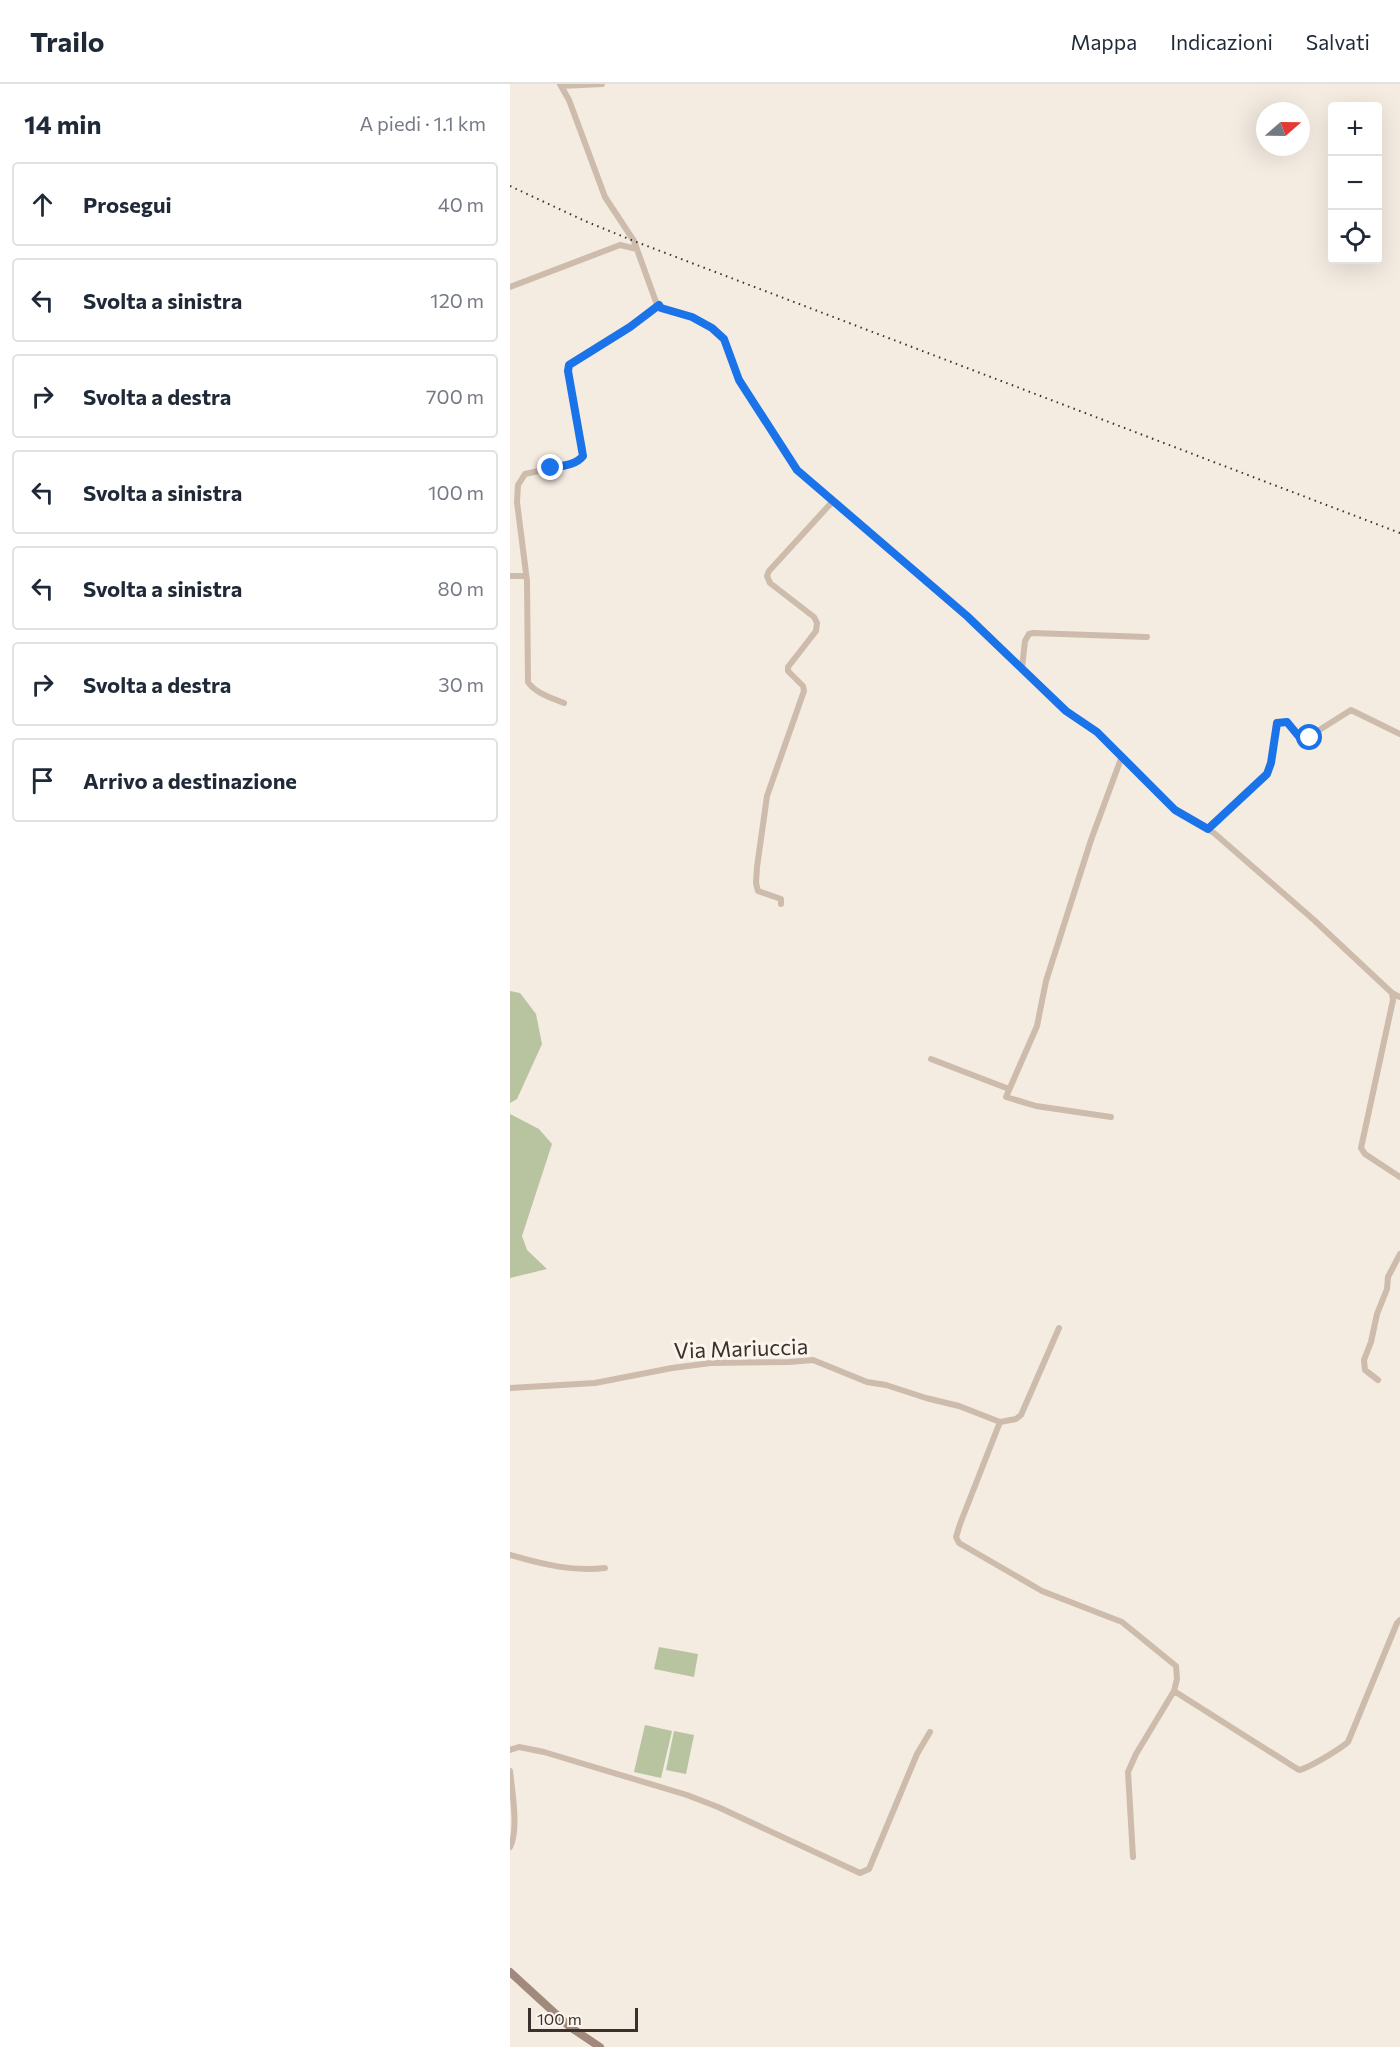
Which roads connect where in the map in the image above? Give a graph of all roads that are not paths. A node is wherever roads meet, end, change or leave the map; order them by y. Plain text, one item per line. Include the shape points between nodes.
1 (602, 84) edge
2 (560, 85) edge
3 (637, 249) junction
4 (510, 287) edge
5 (659, 305) junction
6 (833, 501) junction
7 (510, 576) edge
8 (526, 576) junction
9 (1148, 637) dead end
10 (1022, 668) junction
11 (564, 703) dead end
12 (1400, 734) edge
13 (1122, 756) junction
14 (1208, 829) junction
15 (782, 904) dead end
16 (1392, 993) junction
17 (1400, 997) edge
18 (931, 1059) dead end
19 (1009, 1089) junction
20 (1111, 1116) dead end
21 (1400, 1178) edge
22 (1400, 1254) edge
23 (1059, 1328) dead end
24 (1378, 1380) dead end
25 (510, 1388) edge
26 (1000, 1422) junction
27 (510, 1555) edge
28 (605, 1568) dead end
29 (1400, 1620) edge
30 (1174, 1691) junction
31 (930, 1732) dead end
32 (510, 1750) edge
33 (510, 1771) edge
34 (510, 1847) edge
35 (1133, 1857) dead end
36 (510, 1972) edge
37 (600, 2047) edge

1 - 2 street
2 - 3 street via 605,196
3 - 4 street via 620,245
3 - 5 street
5 - 6 street via 692,317 724,339 739,380 782,449 797,470
5 - 8 street via 569,365 583,456 571,464 525,474 519,481 517,502
6 - 10 street
6 - 15 street via 767,576 770,583 817,623 816,631 788,667 804,691 767,796 757,867 758,891 781,899
7 - 8 street
8 - 11 street via 528,682 539,692
9 - 10 street via 1032,633 1026,641
10 - 13 street via 1066,711 1097,732
12 - 14 street via 1351,710 1305,739 1287,722 1277,723 1267,774
13 - 14 street via 1175,810
13 - 19 street via 1046,981 1037,1026
14 - 16 street
16 - 17 street
16 - 21 street via 1361,1148
18 - 19 street
19 - 20 street via 1006,1097 1036,1106
22 - 24 street via 1388,1277 1364,1360 1365,1370
23 - 26 street via 1021,1415
25 - 26 street, Via Mariuccia via 595,1383 711,1363 813,1360 867,1383 959,1406
26 - 30 street via 960,1524 956,1537 959,1543 1041,1591 1122,1622 1176,1666
27 - 28 street via 559,1567
29 - 30 street via 1348,1742 1307,1768 1299,1770
30 - 35 street via 1128,1772
31 - 32 street via 917,1754 877,1853 869,1869 860,1873 687,1795 544,1752 519,1746
33 - 34 street
36 - 37 main road via 570,2027

